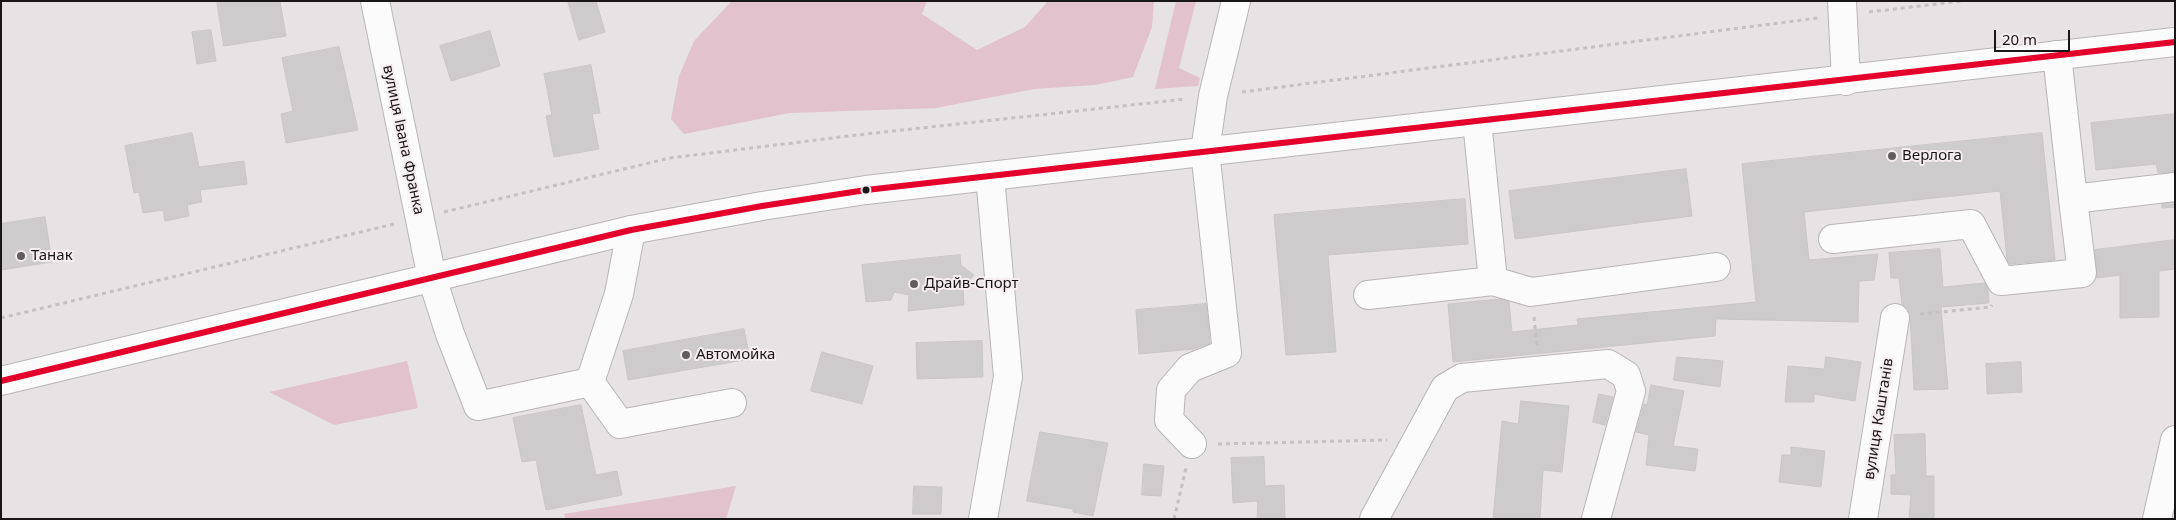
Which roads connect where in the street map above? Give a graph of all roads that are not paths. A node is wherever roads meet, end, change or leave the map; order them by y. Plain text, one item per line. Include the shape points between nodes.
1 (375, 1) edge
2 (1236, 1) edge
3 (1842, 8) edge
4 (2175, 42) edge
5 (2057, 55) junction
6 (1846, 81) junction
7 (1478, 121) junction
8 (1205, 151) junction
9 (990, 176) junction
10 (2175, 187) edge
11 (2073, 199) junction
12 (631, 230) junction
13 (1833, 239) dead end
14 (1716, 267) dead end
15 (432, 278) junction
16 (1493, 281) junction
17 (1368, 295) dead end
18 (1895, 318) road end
19 (1, 382) edge
20 (590, 382) junction
21 (732, 403) dead end
22 (2175, 440) edge
23 (1192, 444) road end
24 (983, 519) edge
25 (1374, 519) edge
26 (1596, 519) edge
27 (1863, 519) edge
28 (2157, 519) edge

1 - 15 main road, вулиця Івана Франка
2 - 8 main road via 1213,96
3 - 6 main road
4 - 5 main road
5 - 6 main road
5 - 11 main road
6 - 7 main road
7 - 8 main road
7 - 16 main road
8 - 9 main road
8 - 23 main road via 1226,353 1190,368 1171,390 1169,420
9 - 12 main road via 856,191
9 - 24 main road via 1008,376
10 - 11 main road
11 - 13 main road via 2082,272 2000,281 1971,224
12 - 15 main road
12 - 20 main road via 619,294
14 - 16 main road via 1531,292
15 - 19 main road
15 - 20 main road, вулиця Івана Франка via 478,406
16 - 17 main road
18 - 27 main road, вулиця Каштанів
20 - 21 main road via 620,424
22 - 28 main road
25 - 26 main road via 1445,388 1462,378 1608,364 1626,375 1631,391

